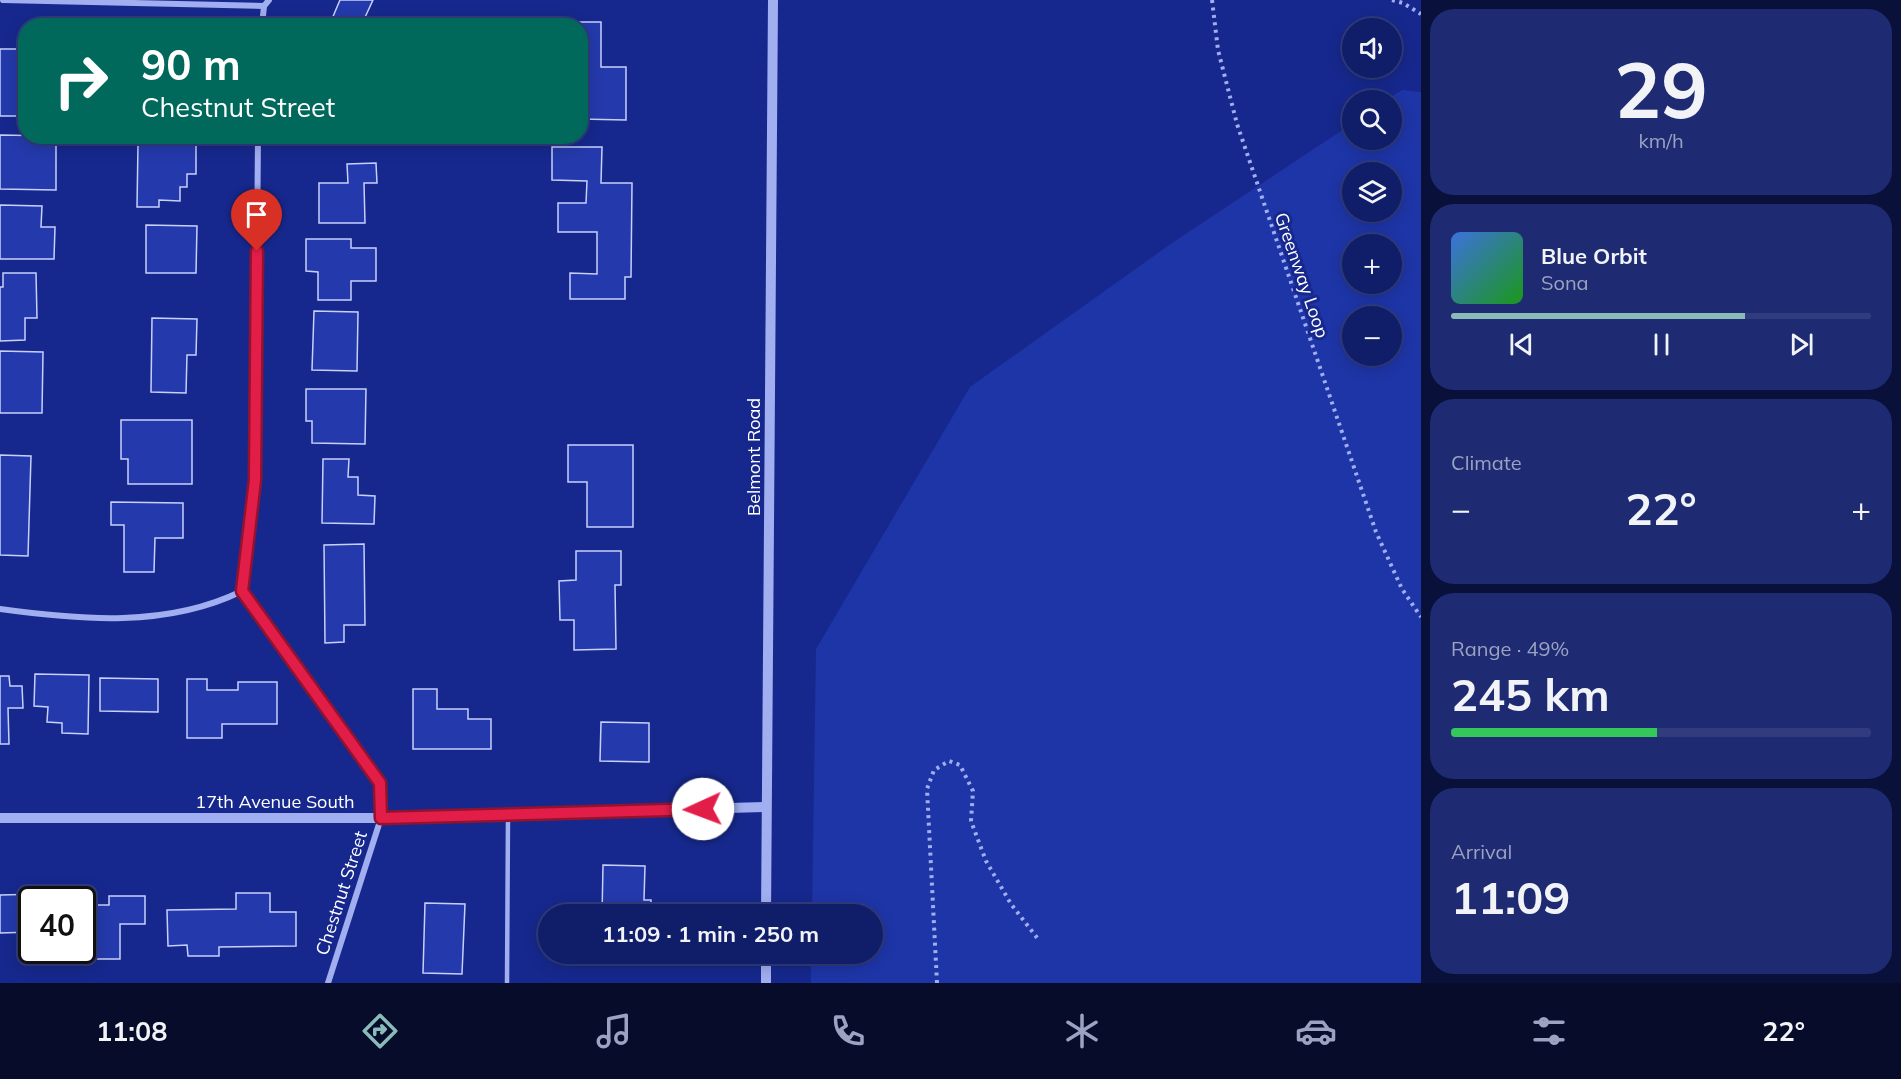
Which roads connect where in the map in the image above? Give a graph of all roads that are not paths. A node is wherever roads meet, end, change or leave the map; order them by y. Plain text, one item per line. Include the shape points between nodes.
1 (3, 0) edge
2 (773, 0) edge
3 (266, 3) edge
4 (263, 18) edge
5 (258, 144) edge
6 (242, 591) junction
7 (0, 609) edge
8 (766, 807) junction
9 (508, 814) junction
10 (0, 818) edge
11 (381, 818) junction
12 (766, 904) edge
13 (766, 964) edge
14 (328, 983) edge
15 (507, 983) edge
16 (766, 983) edge

1 - 3 street
2 - 8 street, Belmont Road
3 - 4 street
5 - 6 street via 255,480
6 - 7 street via 215,604 143,618 72,619
6 - 11 street, Chestnut Street via 380,783
8 - 9 street, 17th Avenue South
8 - 12 street, Belmont Road
9 - 11 street, 17th Avenue South
9 - 15 lane
10 - 11 street, 17th Avenue South
11 - 14 street, Chestnut Street
13 - 16 street

